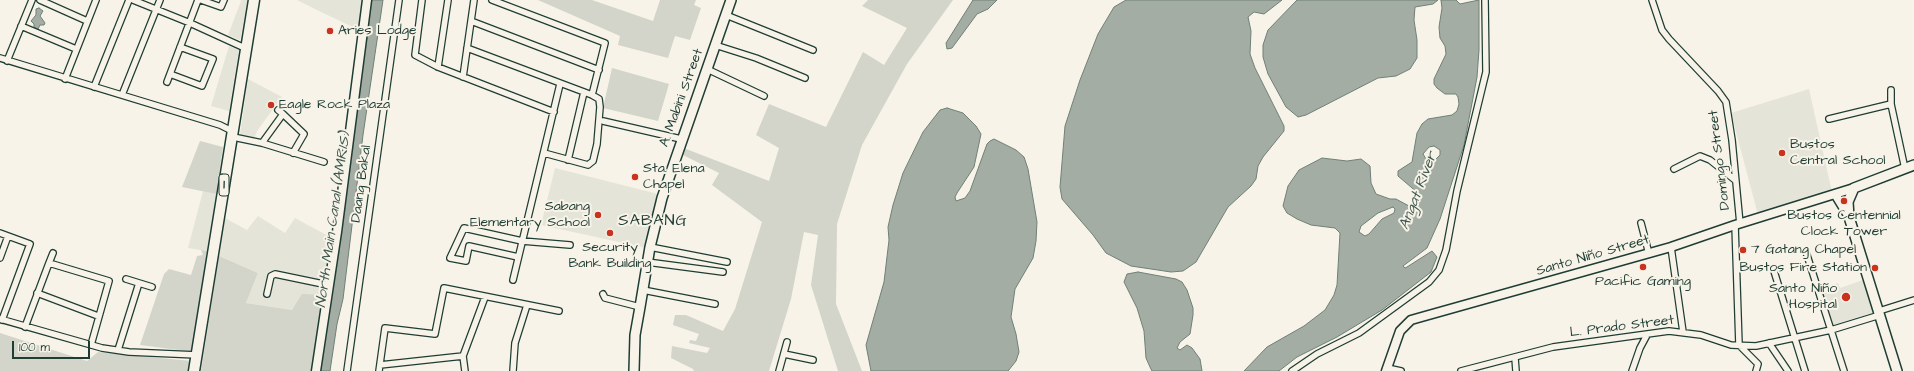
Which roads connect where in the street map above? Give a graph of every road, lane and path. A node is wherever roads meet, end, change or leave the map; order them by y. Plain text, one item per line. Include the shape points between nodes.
1 (32, 0) edge
2 (40, 0) edge
3 (96, 0) edge
4 (129, 0) edge
5 (133, 0) edge
6 (160, 0) edge
7 (199, 0) edge
8 (224, 0) edge
9 (254, 0) edge
10 (367, 0) edge
11 (399, 0) edge
12 (422, 0) edge
13 (448, 0) edge
14 (474, 0) edge
15 (492, 0) edge
16 (731, 0) edge
17 (1485, 0) edge
18 (1652, 0) edge
19 (156, 10) junction
20 (726, 15) junction
21 (87, 21) junction
22 (471, 21) junction
23 (190, 23) junction
24 (22, 26) junction
25 (715, 45) junction
26 (180, 47) junction
27 (467, 48) junction
28 (76, 49) junction
29 (247, 49) junction
30 (813, 50) dead end
31 (0, 58) edge
32 (8, 61) junction
33 (438, 67) junction
34 (707, 69) junction
35 (599, 70) junction
36 (170, 74) junction
37 (463, 77) junction
38 (65, 78) junction
39 (805, 78) dead end
40 (167, 82) dead end
41 (560, 84) junction
42 (94, 87) junction
43 (1891, 90) dead end
44 (584, 92) junction
45 (122, 95) junction
46 (592, 95) junction
47 (764, 96) dead end
48 (1891, 104) junction
49 (278, 110) dead end
50 (554, 112) junction
51 (283, 114) junction
52 (1829, 119) dead end
53 (602, 121) dead end
54 (233, 134) junction
55 (681, 139) junction
56 (262, 143) junction
57 (293, 152) junction
58 (544, 153) junction
59 (568, 160) junction
60 (324, 162) dead end
61 (1914, 166) edge
62 (1905, 168) junction
63 (1674, 169) dead end
64 (1735, 180) junction
65 (1854, 188) junction
66 (1835, 194) junction
67 (1849, 217) junction
68 (1641, 223) dead end
69 (1738, 224) junction
70 (0, 233) edge
71 (8, 236) junction
72 (522, 241) junction
73 (570, 245) dead end
74 (650, 247) junction
75 (1671, 247) junction
76 (1806, 252) dead end
77 (53, 253) dead end
78 (1648, 254) junction
79 (518, 257) junction
80 (0, 258) edge
81 (647, 262) junction
82 (727, 262) dead end
83 (49, 263) junction
84 (1774, 271) dead end
85 (723, 272) dead end
86 (126, 279) dead end
87 (513, 280) dead end
88 (139, 283) junction
89 (328, 285) junction
90 (152, 287) dead end
91 (643, 290) junction
92 (37, 293) junction
93 (267, 294) dead end
94 (603, 294) dead end
95 (485, 297) junction
96 (1914, 300) edge
97 (715, 304) dead end
98 (527, 305) junction
99 (640, 307) junction
100 (559, 311) dead end
101 (1880, 313) junction
102 (98, 316) junction
103 (1, 319) edge
104 (25, 327) junction
105 (1831, 330) junction
106 (1683, 332) junction
107 (1647, 335) junction
108 (1794, 339) junction
109 (787, 342) dead end
110 (1769, 343) junction
111 (91, 345) junction
112 (1739, 345) junction
113 (118, 350) junction
114 (784, 354) junction
115 (197, 355) junction
116 (463, 356) junction
117 (1514, 358) junction
118 (813, 360) dead end
119 (379, 368) edge
120 (1387, 370) edge
121 (194, 371) edge
122 (316, 371) edge
123 (347, 371) edge
124 (465, 371) edge
125 (512, 371) edge
126 (634, 371) edge
127 (779, 371) edge
128 (1292, 371) edge
129 (1401, 371) edge
130 (1461, 371) edge
131 (1516, 371) edge
132 (1632, 371) edge
133 (1756, 371) edge
134 (1788, 371) edge
135 (1805, 371) edge
136 (1844, 371) edge
137 (1897, 371) edge

1 - 24 street
2 - 21 street
3 - 21 street
4 - 42 street
5 - 19 street
6 - 19 street
7 - 8 street via 221,7
7 - 23 street
9 - 29 highway, 1
10 - 89 street
11 - 123 street, Daang Bakal
12 - 33 street via 415,55
13 - 33 street
14 - 22 street
15 - 35 street via 605,43
16 - 20 main road, A. Mabini Street
17 - 128 street via 1486,72 1446,250 1439,270 1429,282 1359,333 1317,354
18 - 64 street, Domingo Street via 1662,30 1723,96 1728,115
19 - 23 street
19 - 45 street
20 - 25 main road, A. Mabini Street
20 - 30 street
21 - 28 street
22 - 27 street
22 - 35 street
23 - 26 street
23 - 29 street
24 - 28 street
24 - 32 street
25 - 34 main road, A. Mabini Street
25 - 39 street
26 - 36 street
26 - 36 street via 213,59 202,86
27 - 37 street
27 - 41 street
28 - 38 street
29 - 54 highway, 1
31 - 32 street
32 - 38 street
33 - 37 street
34 - 47 street
34 - 55 main road, A. Mabini Street
35 - 46 street
36 - 40 street
37 - 50 street
38 - 42 street
41 - 44 street
41 - 50 street
42 - 45 street
43 - 48 street
44 - 46 street
44 - 59 street
45 - 54 street via 220,125
46 - 59 street via 600,102 595,158 588,165
48 - 52 street
48 - 62 street
49 - 51 street
50 - 58 street
51 - 56 street
51 - 57 street via 304,134
53 - 55 street
54 - 56 street
54 - 115 highway, 1
55 - 74 main road, A. Mabini Street
56 - 57 street
57 - 60 street
58 - 59 street
58 - 72 street
61 - 62 main road
62 - 65 main road
63 - 64 street via 1700,156 1710,160
64 - 69 street, Domingo Street
65 - 66 street, Santo Niño Street
65 - 67 main road via 1848,202
66 - 67 street
66 - 69 street, Santo Niño Street
67 - 101 main road
68 - 78 street
69 - 75 street, Santo Niño Street
69 - 112 street, Domingo Street
70 - 71 street
71 - 80 street
71 - 103 street via 30,244
72 - 73 street
72 - 79 street
72 - 79 street via 464,228 450,258 466,261 469,246
74 - 81 main road, A. Mabini Street
74 - 82 street
75 - 78 street, Santo Niño Street
75 - 106 street
76 - 105 street
77 - 83 street
78 - 120 street, Santo Niño Street via 1411,320 1396,338
79 - 87 street
81 - 85 street
81 - 91 main road, A. Mabini Street
83 - 92 street
83 - 102 street via 110,280
84 - 108 street
86 - 88 street
88 - 90 street
88 - 113 street
89 - 93 street via 274,274 271,276
89 - 122 street
91 - 97 street
91 - 99 main road, A. Mabini Street
92 - 102 street
92 - 104 street
94 - 99 street via 605,298
95 - 98 street
95 - 116 street
95 - 119 street via 444,288 435,334 385,328
96 - 101 street, L. Prado Street
98 - 100 street
98 - 125 street via 515,343
99 - 126 main road, A. Mabini Street via 635,335
101 - 105 street, L. Prado Street
101 - 137 main road
102 - 111 street
103 - 104 street
104 - 111 street
105 - 108 street, L. Prado Street
105 - 136 street
106 - 107 street, L. Prado Street via 1669,331
106 - 112 street, L. Prado Street
107 - 117 street, L. Prado Street via 1553,347
107 - 132 street
108 - 110 street, L. Prado Street
108 - 135 street
109 - 114 street
110 - 112 street, L. Prado Street via 1756,346
110 - 134 street
111 - 113 street
112 - 133 street via 1758,364
113 - 115 street
114 - 118 street
114 - 127 street
115 - 121 highway, 1
116 - 119 street
116 - 124 street
117 - 130 street, L. Prado Street
117 - 131 street
120 - 129 street

